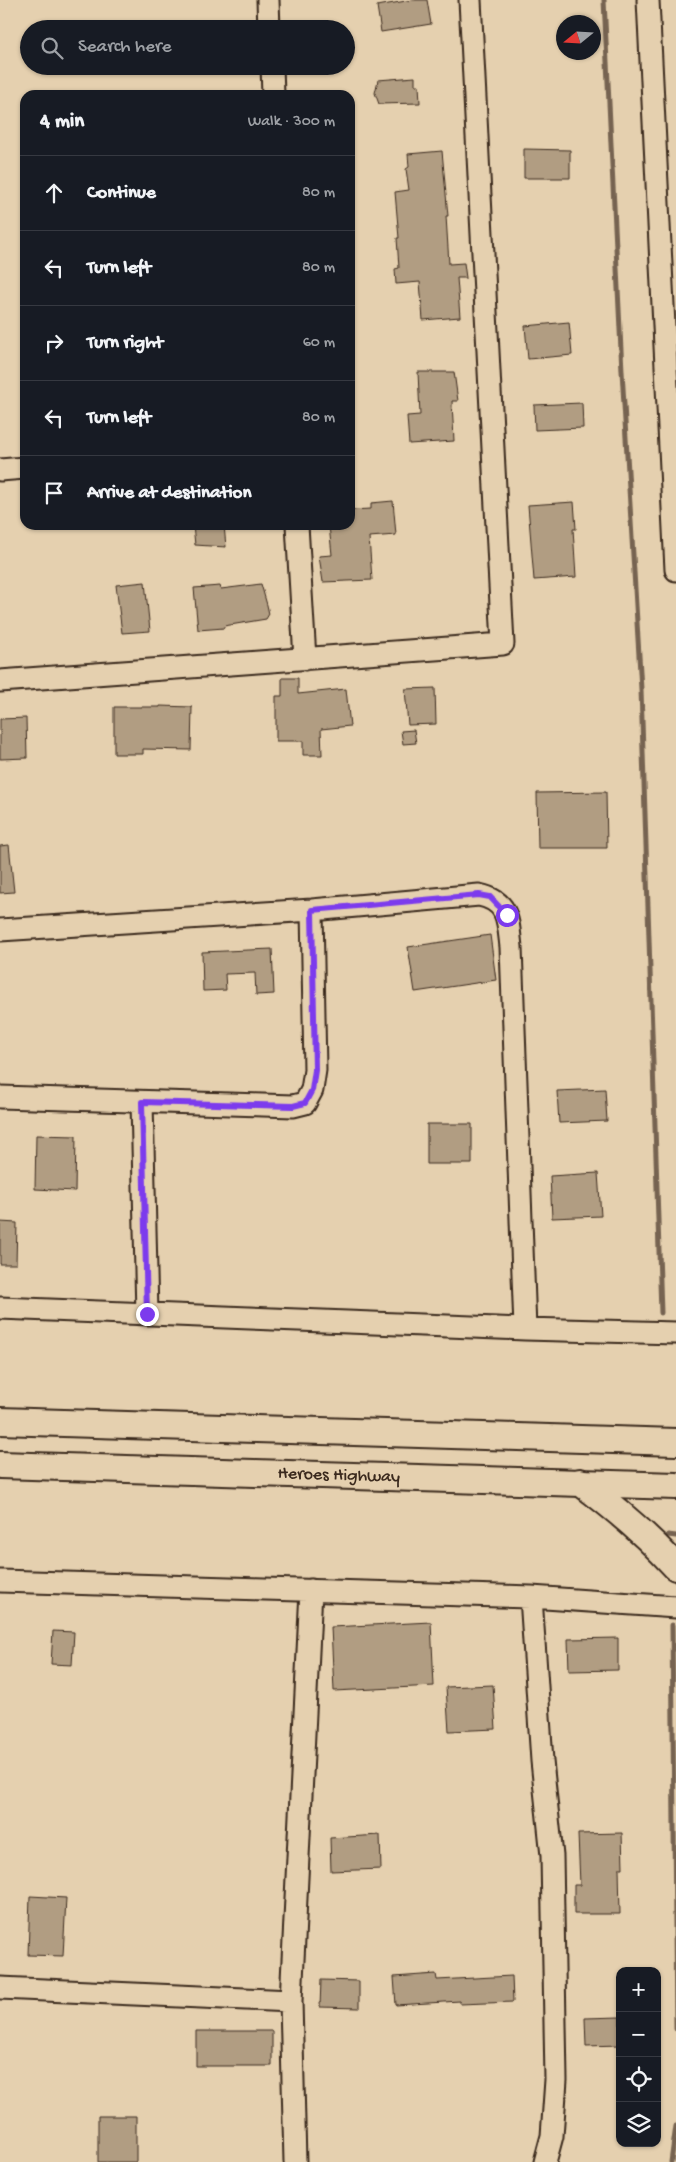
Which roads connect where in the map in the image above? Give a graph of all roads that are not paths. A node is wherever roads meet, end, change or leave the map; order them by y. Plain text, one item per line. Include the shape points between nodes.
1 (268, 0) edge
2 (470, 0) edge
3 (648, 0) edge
4 (269, 20) edge
5 (272, 75) edge
6 (273, 90) edge
7 (20, 468) edge
8 (0, 470) edge
9 (298, 530) edge
10 (676, 570) edge
11 (305, 659) junction
12 (0, 681) edge
13 (312, 910) junction
14 (0, 930) edge
15 (0, 1097) edge
16 (142, 1102) junction
17 (0, 1308) edge
18 (147, 1314) junction
19 (525, 1329) junction
20 (676, 1333) edge
21 (0, 1421) edge
22 (676, 1442) edge
23 (0, 1465) edge
24 (580, 1482) junction
25 (676, 1486) edge
26 (676, 1567) edge
27 (0, 1581) edge
28 (311, 1590) junction
29 (532, 1597) junction
30 (676, 1607) edge
31 (0, 1988) edge
32 (292, 2001) junction
33 (295, 2162) edge
34 (545, 2162) edge

1 - 4 street
2 - 11 street via 503,644
3 - 10 street
5 - 6 street
7 - 8 street
9 - 11 street
11 - 12 street
13 - 14 street
13 - 16 street via 315,1070 312,1090 305,1103 293,1106
13 - 19 street via 479,895 490,897 507,915 511,947
15 - 16 street
16 - 18 street
17 - 18 street
18 - 19 street
19 - 20 street
21 - 22 main road
23 - 24 main road, Heroes Highway
24 - 25 main road, Heroes Highway
24 - 26 main road via 624,1515
27 - 28 street
28 - 29 street
28 - 32 street
29 - 30 street
29 - 34 street via 542,1761 552,1856 556,2080 552,2136
31 - 32 street
32 - 33 street

